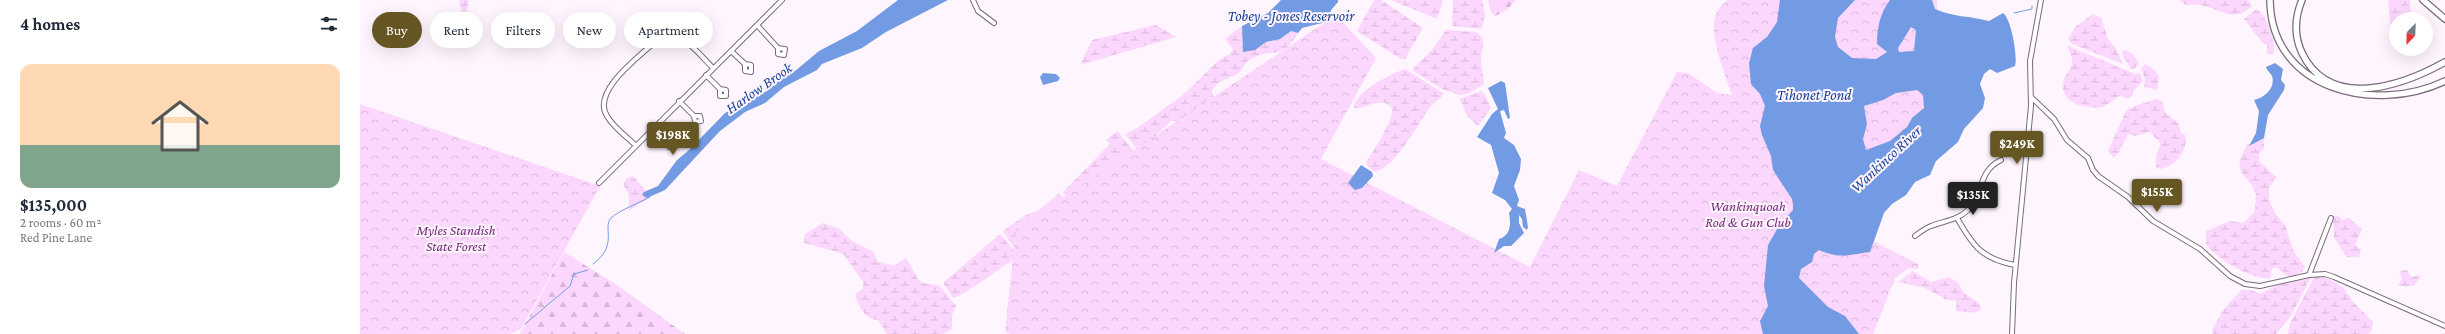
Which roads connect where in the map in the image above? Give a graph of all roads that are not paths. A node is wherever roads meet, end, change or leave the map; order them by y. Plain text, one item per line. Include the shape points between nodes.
1 (782, 0) edge
2 (973, 0) edge
3 (2041, 0) edge
4 (2270, 0) edge
5 (2302, 0) edge
6 (2423, 0) edge
7 (2427, 0) edge
8 (2445, 18) edge
9 (994, 23) dead end
10 (756, 25) junction
11 (778, 48) dead end
12 (731, 50) junction
13 (2445, 62) edge
14 (745, 64) dead end
15 (713, 68) junction
16 (706, 75) junction
17 (2445, 81) edge
18 (720, 89) dead end
19 (2031, 97) junction
20 (679, 101) junction
21 (694, 116) dead end
22 (654, 126) junction
23 (668, 140) dead end
24 (635, 145) junction
25 (2002, 160) dead end
26 (599, 183) dead end
27 (1957, 218) junction
28 (2331, 218) dead end
29 (1915, 236) dead end
30 (2015, 265) junction
31 (2309, 275) junction
32 (2445, 326) edge
33 (2012, 334) edge

1 - 10 street
2 - 9 street via 978,11
3 - 19 street via 2030,53
4 - 17 highway via 2275,27 2286,50 2301,68 2326,85 2356,94 2383,96 2416,92
5 - 13 highway via 2296,28 2301,51 2313,69 2335,84 2363,89 2387,86
6 - 8 highway
7 - 8 highway
10 - 11 street
10 - 12 street
12 - 14 street
12 - 15 street
15 - 16 street
15 - 24 street via 682,39 666,36 656,41 610,86 603,101 607,116
16 - 18 street
16 - 20 street
19 - 30 street
19 - 31 street via 2054,119 2067,140 2088,158 2098,176 2128,197 2153,221 2200,249 2230,276 2245,284 2260,286
20 - 21 street
20 - 22 street
22 - 23 street
22 - 24 street
24 - 26 street
25 - 27 street via 1992,165 1984,174 1977,199
27 - 29 street via 1930,226
27 - 30 street via 1973,245 1982,254
28 - 31 street
30 - 33 street
31 - 32 street via 2325,274 2334,277 2392,304 2432,318

